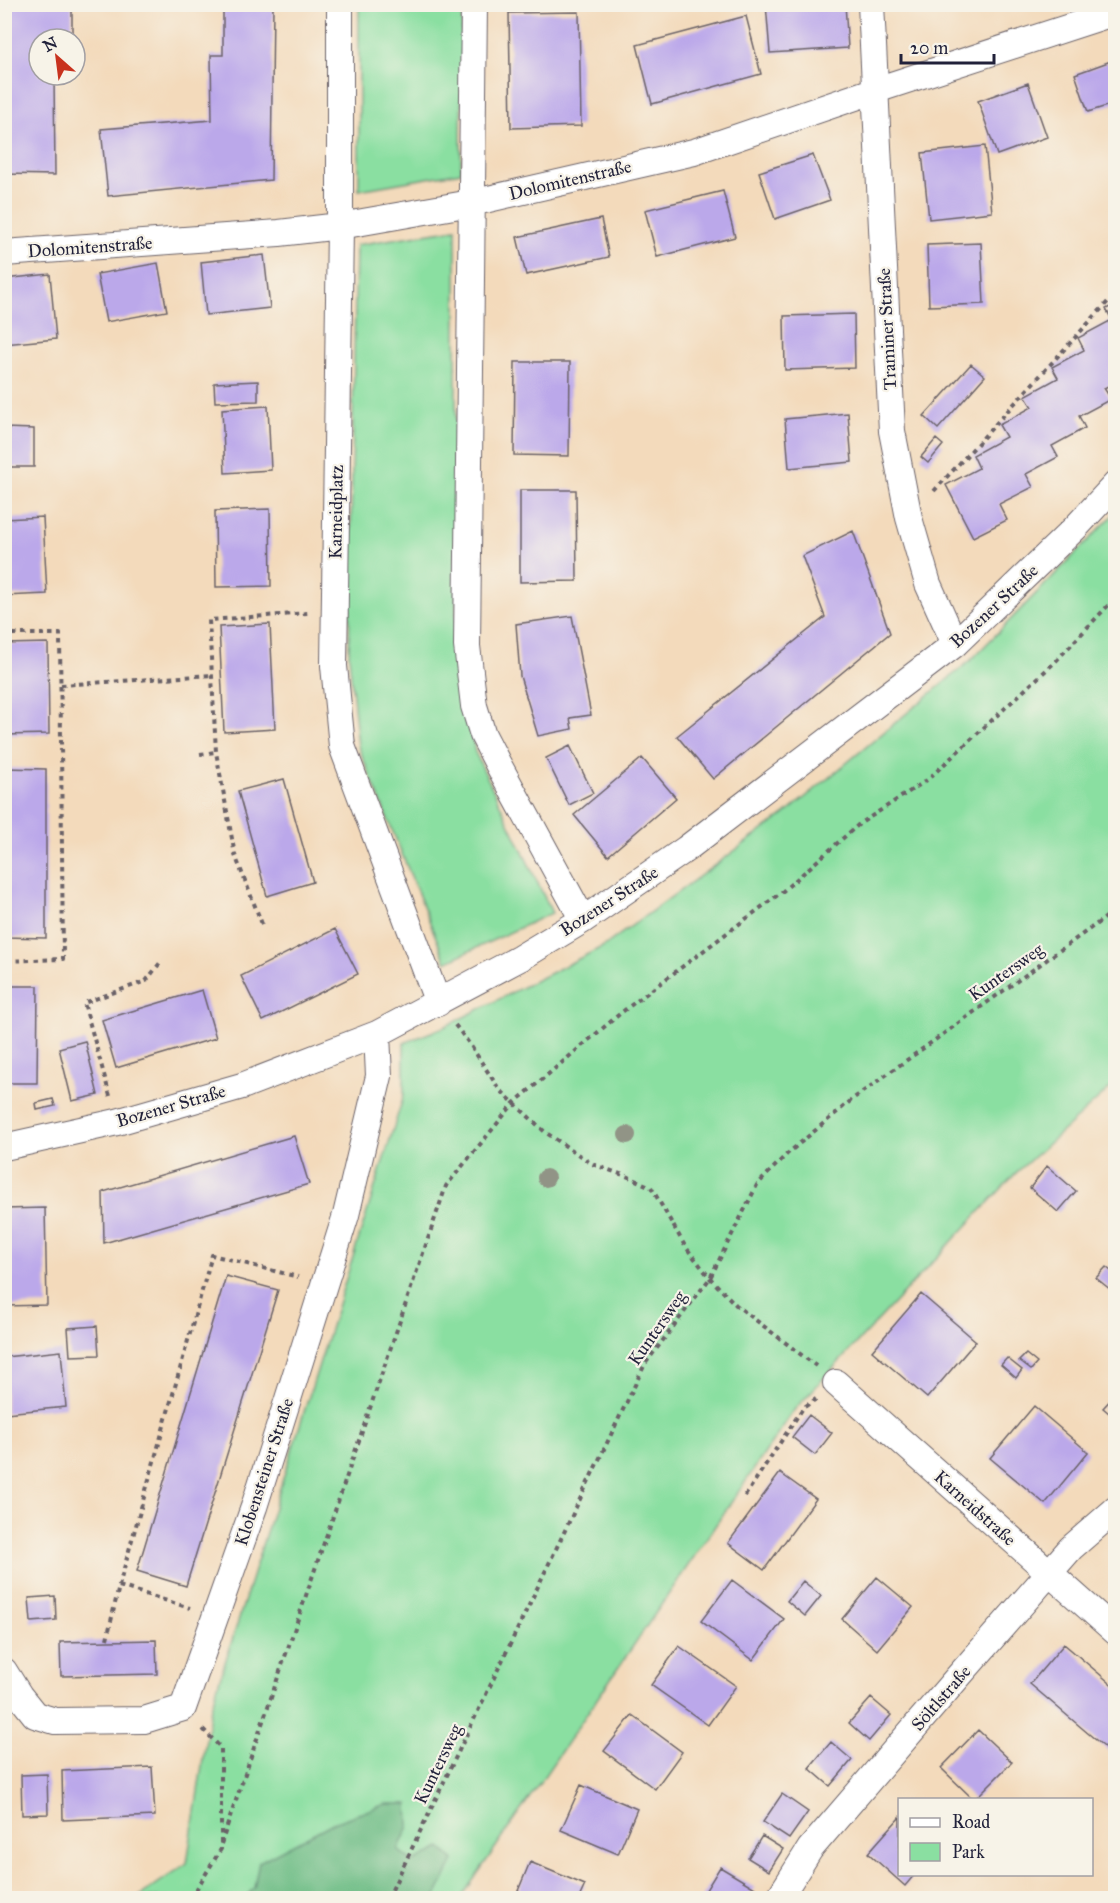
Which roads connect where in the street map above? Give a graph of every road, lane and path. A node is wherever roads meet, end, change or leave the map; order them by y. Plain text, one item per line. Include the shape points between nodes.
1 (340, 4) edge
2 (474, 4) edge
3 (871, 4) edge
4 (1116, 12) edge
5 (876, 90) junction
6 (471, 203) junction
7 (340, 226) junction
8 (4, 253) edge
9 (1116, 293) edge
10 (1116, 484) edge
11 (934, 491) dead end
12 (1116, 597) edge
13 (335, 611) junction
14 (4, 634) edge
15 (955, 644) junction
16 (212, 675) junction
17 (61, 685) junction
18 (216, 752) junction
19 (200, 754) dead end
20 (1116, 910) edge
21 (583, 920) junction
22 (262, 924) dead end
23 (4, 961) edge
24 (160, 963) dead end
25 (438, 1003) junction
26 (376, 1034) junction
27 (110, 1093) dead end
28 (514, 1103) junction
29 (4, 1147) edge
30 (710, 1278) junction
31 (324, 1284) junction
32 (836, 1383) junction
33 (745, 1496) dead end
34 (1116, 1509) edge
35 (1048, 1574) junction
36 (119, 1586) junction
37 (215, 1615) junction
38 (1116, 1632) edge
39 (107, 1639) dead end
40 (4, 1671) edge
41 (183, 1708) junction
42 (221, 1844) junction
43 (192, 1899) edge
44 (388, 1899) edge
45 (779, 1899) edge

1 - 7 street, Karneidplatz
2 - 6 street
3 - 5 street, Traminer Straße
4 - 5 street, Dolomitenstraße
5 - 6 street, Dolomitenstraße via 694,152
5 - 15 street, Traminer Straße via 892,431 909,518 928,584
6 - 7 street, Dolomitenstraße
6 - 21 street via 467,646 474,706 483,735
7 - 8 street, Dolomitenstraße
7 - 13 street, Karneidplatz
9 - 11 path
10 - 15 street, Bozener Straße
12 - 28 path via 1055,662 927,780 858,825 783,891 622,1012
13 - 16 path via 210,620
13 - 25 street, Karneidplatz via 334,666 342,746
14 - 17 path via 60,634
15 - 21 street, Bozener Straße via 687,849
16 - 17 path
16 - 18 path
17 - 23 path via 63,959
18 - 19 path
18 - 22 path via 235,855
20 - 30 path, Kuntersweg via 854,1098 787,1154 757,1185
21 - 25 street, Bozener Straße
24 - 27 path via 146,981 84,1003
25 - 26 street, Bozener Straße
25 - 28 path via 499,1089
26 - 29 street, Bozener Straße via 242,1086 117,1122
26 - 31 street, Klobensteiner Straße via 379,1076 346,1215
28 - 30 path via 545,1132 592,1164 651,1187 685,1246
28 - 42 path via 446,1186
30 - 32 path via 736,1305
30 - 44 path, Kuntersweg via 645,1364
31 - 36 path via 212,1254
31 - 37 street, Klobensteiner Straße via 254,1507
32 - 33 path via 804,1408
32 - 35 street, Karneidstraße
34 - 35 street, Söltlstraße
35 - 38 street, Karneidstraße
35 - 45 street, Söltlstraße via 810,1849
36 - 37 path
36 - 39 path
37 - 41 street, Klobensteiner Straße
40 - 41 street via 35,1715 55,1721 144,1720
41 - 42 path via 221,1748
42 - 43 path via 222,1849

